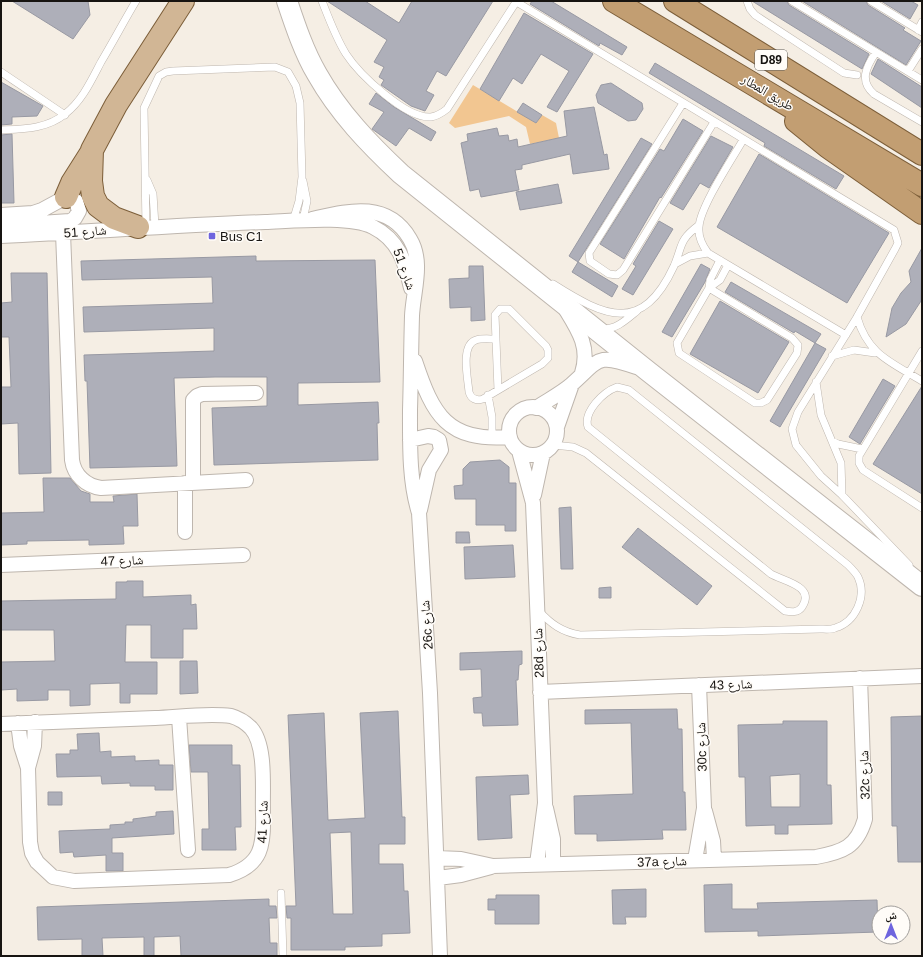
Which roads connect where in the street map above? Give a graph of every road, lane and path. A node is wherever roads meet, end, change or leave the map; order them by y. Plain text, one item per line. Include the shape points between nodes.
1 (136, 1) edge
2 (183, 1) edge
3 (276, 1) edge
4 (287, 1) edge
5 (322, 1) edge
6 (516, 1) edge
7 (614, 1) edge
8 (675, 1) edge
9 (747, 1) edge
10 (792, 1) edge
11 (871, 1) edge
12 (922, 22) edge
13 (920, 31) edge
14 (922, 49) edge
15 (876, 52) junction
16 (908, 71) junction
17 (1, 72) edge
18 (317, 74) junction
19 (857, 75) dead end
20 (748, 80) junction
21 (922, 80) edge
22 (683, 103) junction
23 (65, 115) junction
24 (865, 120) junction
25 (714, 122) junction
26 (922, 122) edge
27 (1, 130) edge
28 (743, 140) junction
29 (922, 140) edge
30 (92, 150) junction
31 (922, 154) edge
32 (302, 177) junction
33 (922, 185) edge
34 (66, 197) junction
35 (922, 213) edge
36 (1, 215) edge
37 (302, 220) junction
38 (698, 225) junction
39 (146, 227) junction
40 (1, 230) edge
41 (62, 233) junction
42 (1, 236) edge
43 (708, 253) junction
44 (511, 260) junction
45 (720, 260) junction
46 (675, 264) junction
47 (728, 265) junction
48 (709, 288) junction
49 (413, 295) joint
50 (560, 300) junction
51 (638, 310) junction
52 (856, 318) junction
53 (593, 327) junction
54 (846, 335) junction
55 (495, 339) junction
56 (411, 349) junction
57 (922, 351) edge
58 (877, 353) junction
59 (832, 356) junction
60 (649, 372) junction
61 (582, 373) junction
62 (909, 373) junction
63 (922, 380) edge
64 (816, 382) junction
65 (572, 384) junction
66 (498, 390) junction
67 (256, 393) dead end
68 (488, 395) junction
69 (536, 408) junction
70 (557, 427) junction
71 (510, 437) junction
72 (492, 438) junction
73 (410, 440) junction
74 (832, 442) junction
75 (548, 449) junction
76 (862, 449) junction
77 (519, 451) junction
78 (246, 480) dead end
79 (189, 483) junction
80 (842, 495) junction
81 (533, 504) junction
82 (922, 508) edge
83 (419, 513) junction
84 (185, 532) dead end
85 (243, 555) dead end
86 (1, 565) edge
87 (922, 578) edge
88 (922, 586) edge
89 (537, 609) junction
90 (922, 676) edge
91 (860, 678) junction
92 (699, 685) junction
93 (540, 692) junction
94 (179, 717) junction
95 (35, 722) junction
96 (18, 723) junction
97 (1, 724) edge
98 (28, 768) junction
99 (545, 803) junction
100 (704, 808) junction
101 (188, 850) dead end
102 (831, 854) joint
103 (437, 858) junction
104 (714, 859) junction
105 (695, 860) junction
106 (537, 864) junction
107 (553, 864) junction
108 (493, 866) junction
109 (438, 878) junction
110 (281, 893) dead end
111 (283, 956) edge
112 (440, 956) edge

1 - 23 lane via 84,94
2 - 30 main road via 116,105
3 - 18 main road via 288,29
4 - 18 main road
5 - 6 lane via 336,35 358,71 401,105 422,116 431,117 447,109
6 - 22 lane
7 - 20 highway, طريق المطار / D89
8 - 24 highway, D89
9 - 19 lane via 755,15 844,73
10 - 15 lane
11 - 13 lane
12 - 13 lane
14 - 16 lane
15 - 16 lane
15 - 26 lane via 865,72 868,89
16 - 21 lane
17 - 23 lane
18 - 44 main road via 341,111 369,144 401,174
20 - 33 highway, طريق المطار / D89
20 - 35 highway via 828,147
22 - 25 lane
22 - 25 lane via 589,254 590,261 609,274 617,275 623,270
23 - 27 lane via 36,127
24 - 29 highway via 899,129
24 - 31 highway, D89
25 - 28 lane
28 - 38 lane via 708,201
28 - 52 lane via 894,230 898,243 896,249
30 - 34 main road
30 - 39 main road via 90,182 98,206 114,218
32 - 37 lane via 299,201
32 - 37 lane via 307,201
32 - 39 lane via 299,94 288,72 275,67 166,72 160,76 146,101 144,115
34 - 36 street via 33,213
34 - 40 street via 76,201 79,206 78,215 70,221 10,225
37 - 39 street, شارع 51
37 - 49 street, شارع 51 via 359,222 383,232 400,250
38 - 43 lane via 700,240
38 - 46 lane via 682,241
39 - 41 street, شارع 51
41 - 42 street, شارع 51
41 - 79 street via 72,460 75,472 88,484 101,488
43 - 45 lane
43 - 46 lane via 690,256
44 - 50 main road
44 - 51 lane via 597,309 617,312
45 - 47 lane
45 - 48 lane
46 - 51 lane via 655,298
47 - 48 lane via 720,280
47 - 54 lane
48 - 48 lane via 678,343 680,353 755,403 761,403 767,400 797,353 798,345 792,338
49 - 56 street, 26c شارع
50 - 53 main road
50 - 61 street via 584,345
51 - 53 lane via 620,325 612,328
52 - 54 lane
52 - 58 lane via 863,337
53 - 60 main road
54 - 59 lane
55 - 66 lane
55 - 66 lane via 496,313 506,308 546,346 549,354 542,364
55 - 68 lane via 476,340 466,351 469,394 476,400
56 - 72 street via 426,393 438,414 456,429 467,434
56 - 73 street, 26c شارع
57 - 62 lane
58 - 59 lane via 854,350
58 - 62 lane
59 - 64 lane
60 - 61 street via 612,359 597,361
60 - 88 main road
61 - 65 street
62 - 63 lane
62 - 76 lane
64 - 74 lane via 821,415
64 - 80 lane via 794,420 793,437 811,465
65 - 69 street
65 - 70 street
66 - 68 lane
67 - 79 street via 202,394 193,400
68 - 72 lane
69 - 70 street via 548,412
69 - 71 street via 521,411 515,416 511,422
70 - 75 street via 557,437
71 - 72 street
71 - 77 street
73 - 83 street, 26c شارع via 414,493
73 - 83 street via 428,436 434,437 441,445 441,450 429,470
74 - 76 lane
74 - 80 lane via 841,463
75 - 77 street via 528,455
75 - 81 street, 28d شارع
75 - 89 lane via 573,447 586,453 784,611 800,609 805,602 802,588 771,574 588,427 587,415 606,393 617,387 629,390 848,565 858,577 862,592 859,608 849,620 835,628 820,629 580,635 567,633 556,627
76 - 82 lane via 859,463 863,470
77 - 81 street, 28d شارع
78 - 79 street
79 - 84 street
80 - 87 lane
81 - 89 street, 28d شارع
83 - 103 street, 26c شارع
85 - 86 street, شارع 47
89 - 93 street, 28d شارع
90 - 91 street, شارع 43
91 - 92 street, شارع 43
91 - 102 street, 32c شارع via 865,819 861,832 854,842 844,850
92 - 93 street, شارع 43
92 - 100 street, 30c شارع
93 - 99 street, 28d شارع
94 - 95 street, شارع 41
94 - 98 street, شارع 41 via 232,716 246,723 257,738 261,758 264,839 255,859 239,872 218,876 74,881 53,877 40,866 32,853
94 - 101 street
95 - 96 street, شارع 41
95 - 98 street, شارع 41 via 34,746
96 - 97 street, شارع 41
96 - 98 street, شارع 41 via 21,746
99 - 106 street
99 - 107 street via 551,827
100 - 104 street, 30c شارع
100 - 105 street, 30c شارع
102 - 104 street, 37a شارع via 816,857
103 - 108 street via 461,859
103 - 109 street, 26c شارع
104 - 105 street, 37a شارع
105 - 107 street, 37a شارع
106 - 107 street, 37a شارع
106 - 108 street, 37a شارع
108 - 109 street
109 - 112 street, 26c شارع
110 - 111 lane

